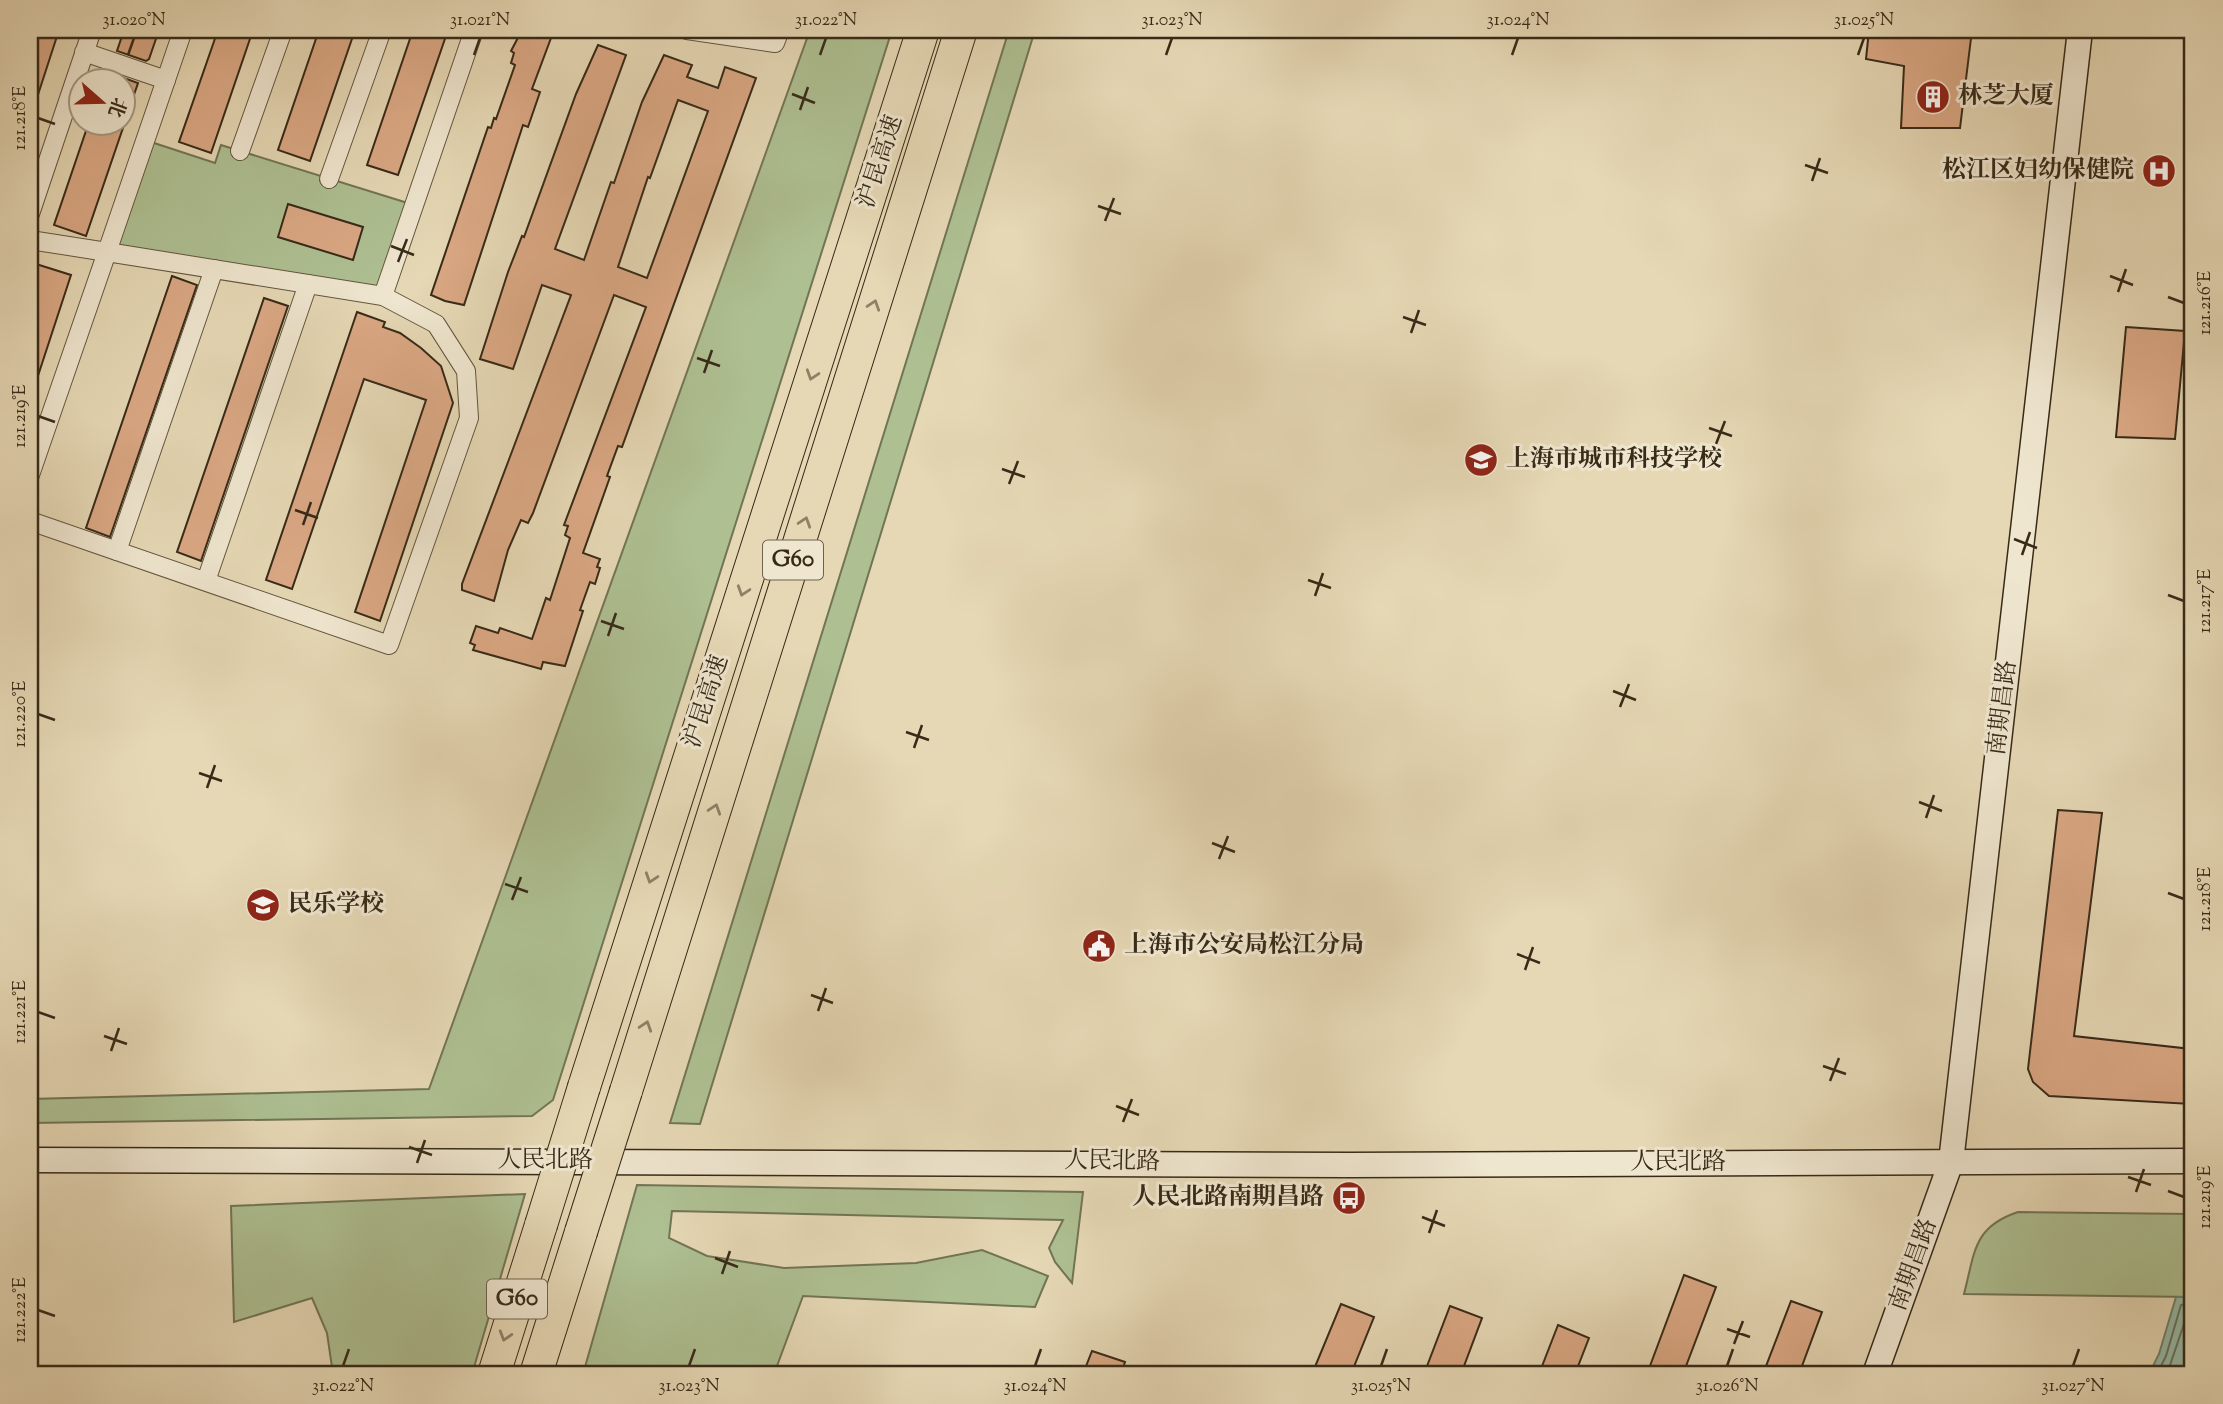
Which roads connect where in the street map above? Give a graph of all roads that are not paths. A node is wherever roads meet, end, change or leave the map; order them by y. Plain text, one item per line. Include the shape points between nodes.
1 (92, 30) edge
2 (183, 30) edge
3 (283, 30) edge
4 (382, 30) edge
5 (474, 30) edge
6 (687, 30) edge
7 (780, 30) edge
8 (923, 30) edge
9 (961, 30) edge
10 (2080, 30) edge
11 (84, 52) junction
12 (166, 80) junction
13 (240, 151) dead end
14 (329, 179) dead end
15 (30, 214) edge
16 (30, 240) edge
17 (107, 252) junction
18 (214, 269) junction
19 (308, 284) junction
20 (383, 296) junction
21 (30, 475) edge
22 (30, 521) edge
23 (117, 551) junction
24 (206, 582) junction
25 (30, 1160) edge
26 (2193, 1161) edge
27 (1951, 1162) junction
28 (494, 1374) edge
29 (536, 1374) edge
30 (1875, 1374) edge

1 - 11 street
2 - 12 street
3 - 13 street
4 - 14 street
5 - 20 street
6 - 7 street via 775,43
8 -> 28 highway, 沪昆高速 / G60, bridge
29 -> 9 highway, 沪昆高速 / G60, bridge
10 - 27 main road, 南期昌路
11 - 12 street
11 - 15 street
12 - 17 street
16 - 17 street
17 - 18 street
17 - 21 street
18 - 19 street
18 - 23 street
19 - 20 street
19 - 24 street
20 - 24 street via 436,324 466,371 469,418 389,645
22 - 23 street
23 - 24 street
25 - 27 main road, 人民北路 via 1350,1165
26 - 27 main road, 人民北路
27 - 30 main road, 南期昌路

